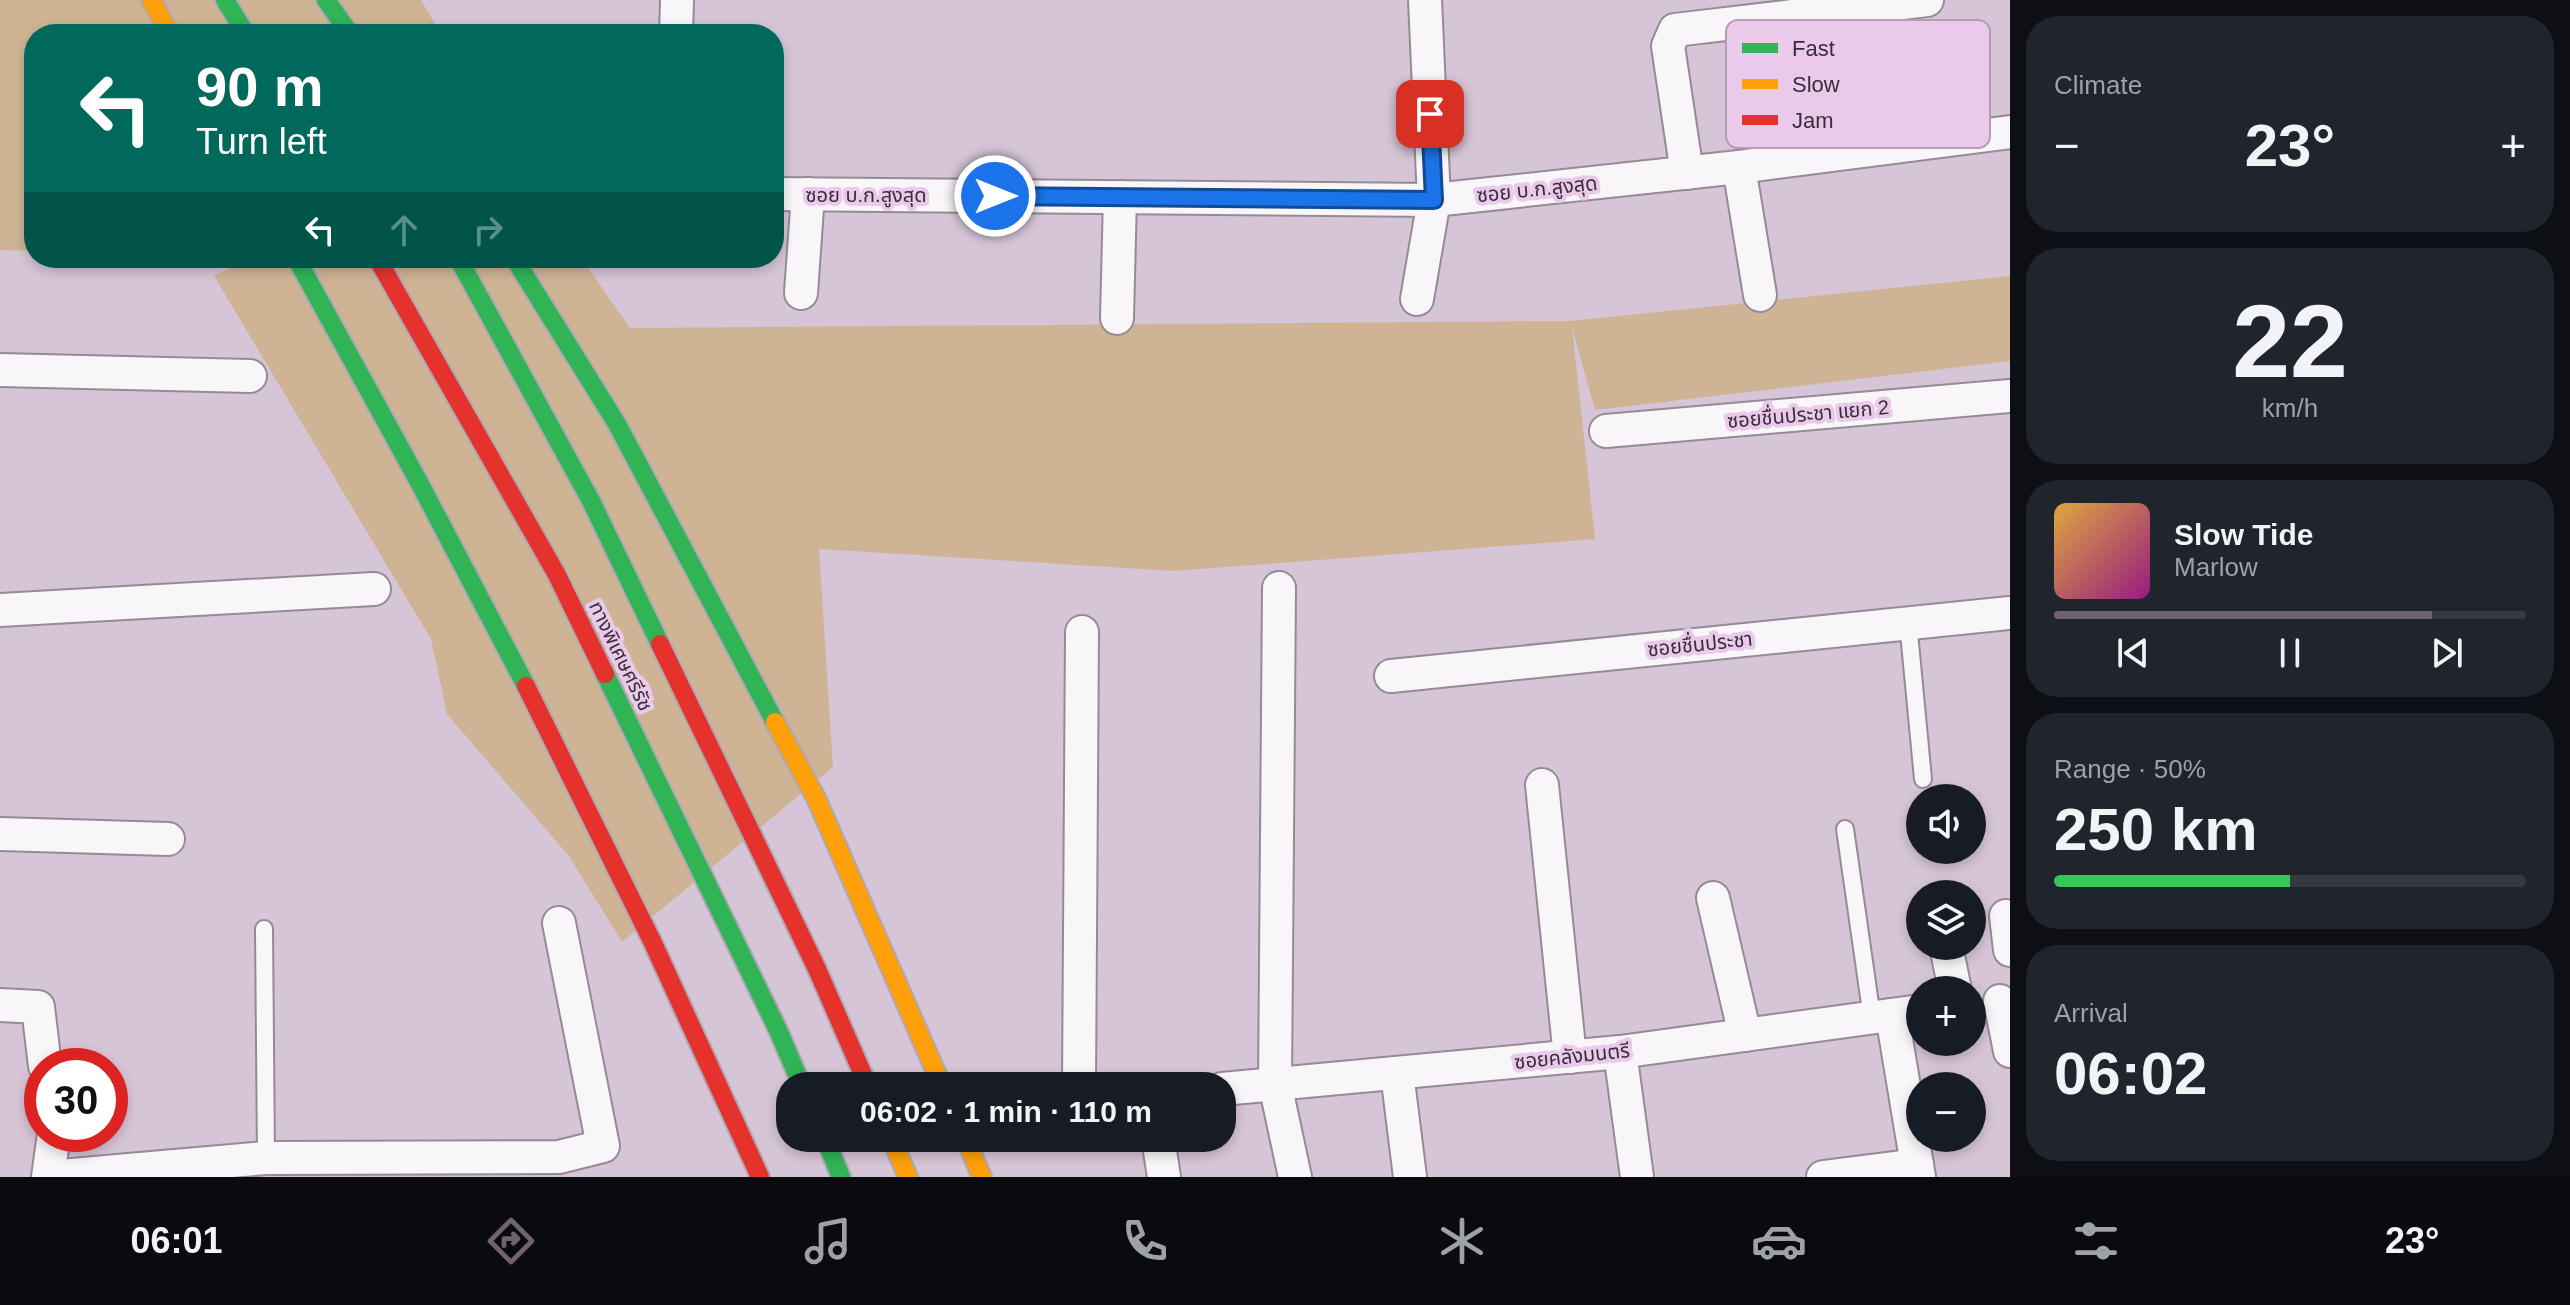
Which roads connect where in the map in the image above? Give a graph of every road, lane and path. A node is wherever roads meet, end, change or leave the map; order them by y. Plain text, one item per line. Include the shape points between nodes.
1 (151, 0) edge
2 (225, 0) edge
3 (318, 0) edge
4 (326, 0) edge
5 (677, 0) edge
6 (1425, 0) edge
7 (1927, 0) edge
8 (1759, 20) edge
9 (164, 24) edge
10 (240, 24) edge
11 (331, 24) edge
12 (343, 24) edge
13 (676, 24) edge
14 (1726, 24) edge
15 (2010, 132) edge
16 (1990, 135) edge
17 (1886, 148) edge
18 (1739, 167) junction
19 (1687, 173) junction
20 (784, 194) edge
21 (808, 194) junction
22 (1120, 197) junction
23 (1434, 200) junction
24 (301, 268) edge
25 (383, 268) edge
26 (463, 268) edge
27 (520, 268) edge
28 (801, 293) dead end
29 (1760, 295) dead end
30 (1417, 299) dead end
31 (1117, 318) dead end
32 (0, 370) edge
33 (250, 376) dead end
34 (2010, 396) edge
35 (1606, 431) dead end
36 (1279, 588) dead end
37 (374, 589) dead end
38 (0, 610) edge
39 (2010, 613) edge
40 (1908, 622) junction
41 (1082, 632) dead end
42 (1391, 676) dead end
43 (1923, 779) dead end
44 (1542, 785) dead end
45 (1845, 829) dead end
46 (0, 834) edge
47 (168, 839) dead end
48 (1713, 898) dead end
49 (2006, 916) dead end
50 (559, 923) dead end
51 (264, 929) dead end
52 (2010, 950) edge
53 (1994, 1002) edge
54 (0, 1005) edge
55 (1895, 1015) edge
56 (1745, 1035) junction
57 (43, 1048) edge
58 (2010, 1051) edge
59 (1620, 1052) junction
60 (1570, 1057) junction
61 (796, 1072) edge
62 (862, 1072) edge
63 (936, 1072) edge
64 (1079, 1072) edge
65 (1397, 1073) junction
66 (1275, 1084) junction
67 (1236, 1088) edge
68 (52, 1152) edge
69 (831, 1152) edge
70 (897, 1152) edge
71 (971, 1152) edge
72 (1160, 1152) edge
73 (266, 1158) junction
74 (560, 1167) edge
75 (1918, 1171) edge
76 (49, 1177) edge
77 (760, 1177) edge
78 (841, 1177) edge
79 (908, 1177) edge
80 (982, 1177) edge
81 (1164, 1177) edge
82 (1295, 1177) edge
83 (1410, 1177) edge
84 (1637, 1177) edge
85 (1823, 1177) edge

1 - 9 highway
2 - 10 highway
3 - 11 highway
4 - 12 highway
5 - 13 street
6 - 23 street
7 - 8 street
14 - 19 street via 1675,30 1668,46
15 - 16 street, ซอย บ.ก.สูงสุด
17 - 18 street, ซอย บ.ก.สูงสุด
18 - 19 street, ซอย บ.ก.สูงสุด
18 - 29 street
19 - 23 street, ซอย บ.ก.สูงสุด
20 - 21 street, ซอย บ.ก.สูงสุด
21 - 22 street, ซอย บ.ก.สูงสุด
21 - 28 street
22 - 23 street, ซอย บ.ก.สูงสุด
22 - 31 street
23 - 30 street
24 - 77 highway via 499,629
25 - 61 highway, ทางพิเศษศรีรัช via 557,575
26 - 62 highway, ทางพิเศษศรีรัช via 591,501
27 - 63 highway via 617,424 809,784
32 - 33 street
34 - 35 street, ซอยชื่นประชา แยก 2
36 - 66 street
37 - 38 street
39 - 40 street, ซอยชื่นประชา
40 - 42 street, ซอยชื่นประชา
40 - 43 lane
41 - 64 street
44 - 60 street
45 - 55 lane
46 - 47 street
48 - 56 street
49 - 52 street
50 - 74 street via 603,1146
51 - 73 lane
53 - 58 street
54 - 57 street via 38,1007
55 - 56 street, ซอยคลังมนตรี
55 - 75 street
56 - 59 street, ซอยคลังมนตรี
59 - 60 street, ซอยคลังมนตรี
59 - 84 street
60 - 65 street, ซอยคลังมนตรี
65 - 66 street, ซอยคลังมนตรี
65 - 83 street
66 - 67 street, ซอยคลังมนตรี
66 - 82 street
68 - 76 street
69 - 78 highway
70 - 79 highway
71 - 80 highway
72 - 81 street
73 - 74 street
73 - 76 street
75 - 85 street

